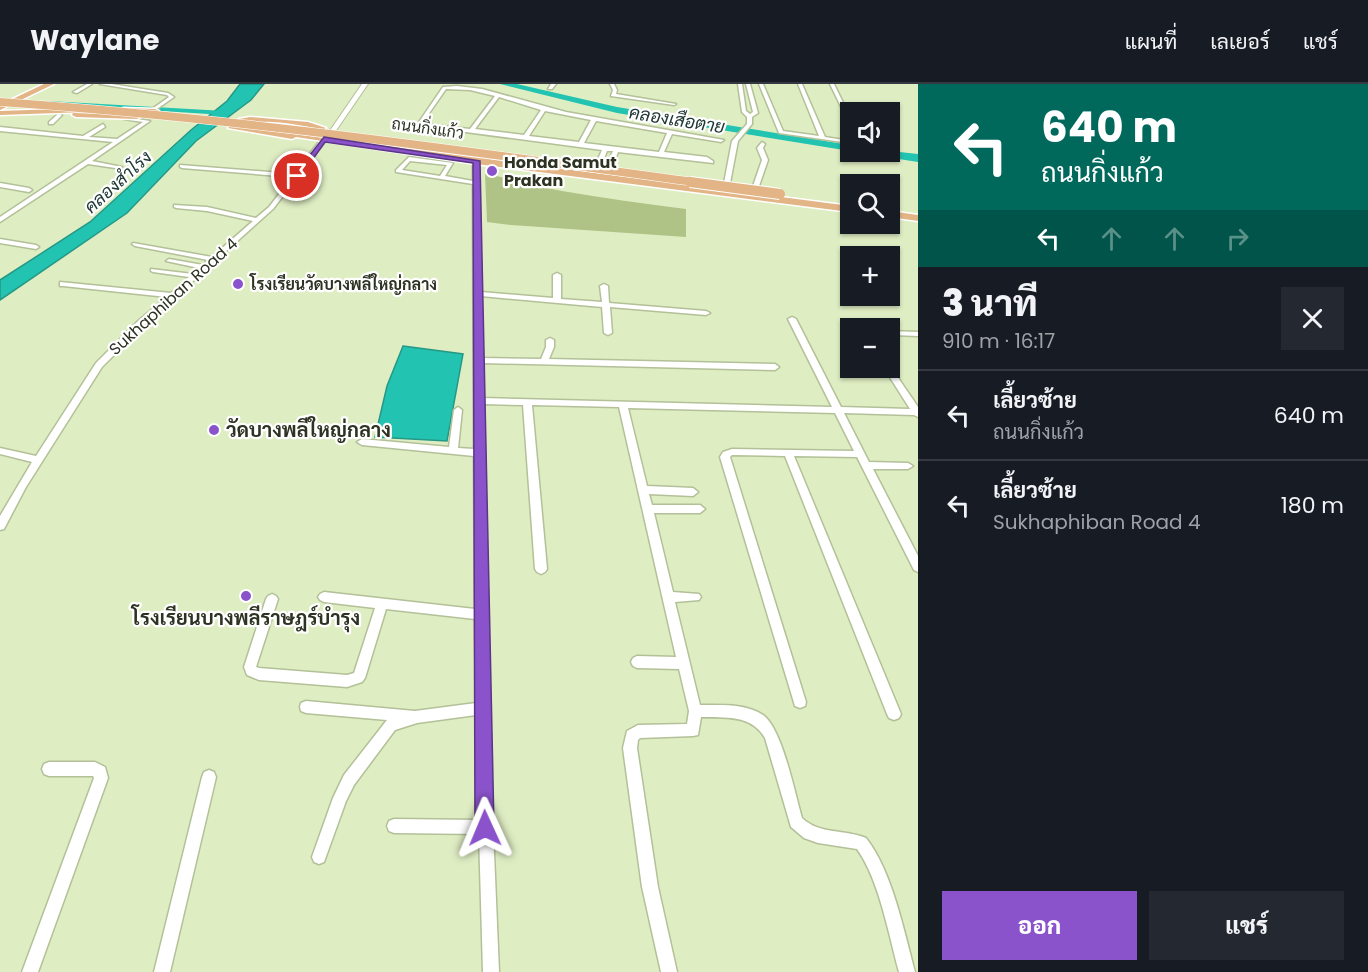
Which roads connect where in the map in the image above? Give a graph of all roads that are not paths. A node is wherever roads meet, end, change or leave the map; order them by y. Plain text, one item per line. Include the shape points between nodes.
1 (36, 84) edge
2 (50, 84) edge
3 (90, 84) edge
4 (102, 84) edge
5 (135, 84) edge
6 (366, 84) edge
7 (612, 84) edge
8 (740, 84) edge
9 (748, 84) edge
10 (761, 84) edge
11 (800, 84) edge
12 (831, 84) edge
13 (127, 88) junction
14 (75, 92) dead end
15 (117, 93) dead end
16 (613, 95) junction
17 (25, 96) junction
18 (497, 96) junction
19 (743, 99) junction
20 (754, 100) junction
21 (611, 102) dead end
22 (840, 102) edge
23 (674, 104) dead end
24 (157, 109) junction
25 (544, 109) junction
26 (0, 110) edge
27 (41, 112) junction
28 (60, 115) junction
29 (98, 115) junction
30 (750, 116) junction
31 (595, 118) junction
32 (103, 126) dead end
33 (322, 128) junction
34 (0, 129) edge
35 (290, 131) junction
36 (471, 131) junction
37 (670, 131) junction
38 (37, 134) junction
39 (325, 135) junction
40 (82, 138) junction
41 (525, 138) junction
42 (823, 139) junction
43 (721, 140) dead end
44 (117, 141) junction
45 (840, 141) edge
46 (762, 144) dead end
47 (580, 145) junction
48 (605, 150) junction
49 (616, 151) junction
50 (660, 155) junction
51 (476, 161) junction
52 (87, 162) junction
53 (182, 166) dead end
54 (120, 168) dead end
55 (204, 168) junction
56 (603, 169) junction
57 (193, 173) dead end
58 (297, 176) junction
59 (441, 178) junction
60 (616, 179) junction
61 (477, 183) junction
62 (727, 183) junction
63 (0, 185) edge
64 (756, 186) junction
65 (29, 190) dead end
66 (785, 192) junction
67 (802, 192) dead end
68 (840, 201) edge
69 (840, 201) edge
70 (840, 202) edge
71 (176, 206) dead end
72 (900, 207) edge
73 (918, 210) edge
74 (900, 215) edge
75 (918, 218) edge
76 (0, 220) edge
77 (257, 220) junction
78 (0, 240) edge
79 (135, 244) dead end
80 (36, 247) dead end
81 (213, 259) junction
82 (169, 261) dead end
83 (204, 267) junction
84 (153, 270) dead end
85 (557, 275) dead end
86 (194, 276) junction
87 (63, 284) dead end
88 (604, 286) dead end
89 (478, 294) junction
90 (173, 295) junction
91 (557, 299) junction
92 (606, 304) junction
93 (706, 313) dead end
94 (792, 319) dead end
95 (608, 333) dead end
96 (900, 333) edge
97 (918, 334) edge
98 (550, 340) dead end
99 (479, 360) junction
100 (544, 361) junction
101 (775, 367) dead end
102 (895, 378) edge
103 (479, 400) junction
104 (527, 401) junction
105 (623, 405) junction
106 (458, 410) dead end
107 (839, 410) junction
108 (918, 413) edge
109 (362, 442) dead end
110 (453, 450) junction
111 (0, 451) edge
112 (479, 453) junction
113 (788, 453) junction
114 (861, 454) junction
115 (38, 460) junction
116 (866, 465) junction
117 (908, 466) dead end
118 (643, 490) junction
119 (693, 492) dead end
120 (647, 509) junction
121 (700, 509) dead end
122 (4, 511) edge
123 (0, 526) edge
124 (918, 567) edge
125 (541, 569) dead end
126 (324, 597) dead end
127 (667, 597) junction
128 (695, 597) dead end
129 (272, 599) dead end
130 (382, 603) junction
131 (481, 615) junction
132 (637, 662) dead end
133 (683, 663) junction
134 (800, 702) dead end
135 (306, 707) dead end
136 (482, 708) junction
137 (695, 711) junction
138 (894, 714) dead end
139 (417, 717) junction
140 (49, 769) dead end
141 (209, 777) dead end
142 (394, 826) dead end
143 (485, 828) junction
144 (319, 857) dead end
145 (30, 972) edge
146 (162, 972) edge
147 (491, 972) edge
148 (669, 972) edge
149 (907, 972) edge

1 - 26 main road via 14,94
2 - 17 main road
3 - 14 street
4 - 13 street
5 - 13 street
6 - 39 main road
7 - 16 street
8 - 19 street
9 - 20 street
10 - 42 street via 781,132
11 - 42 street
12 - 22 street
13 - 15 street
13 - 24 street via 172,97
16 - 21 street
16 - 23 street
17 - 26 main road, bridge
17 - 27 main road, bridge via 20,108
18 - 25 street
18 - 36 street
18 - 36 street via 445,88 421,122
19 - 20 street
19 - 30 street via 744,112
20 - 30 street via 756,113
24 - 27 main road, ถนนกิ่งแก้ว
24 - 35 main road, ถนนกิ่งแก้ว, bridge
25 - 31 street
25 - 41 street
26 - 27 main road, ถนนกิ่งแก้ว
26 - 28 main road, ถนนกิ่งแก้ว
26 - 56 main road, bridge via 90,110 274,129 542,166
26 - 66 main road, bridge via 133,111
28 - 29 main road, ถนนกิ่งแก้ว
28 - 38 street
29 - 35 main road, ถนนกิ่งแก้ว, bridge
29 - 44 street via 147,120
30 - 62 street via 749,124 735,141
31 - 37 street
31 - 47 street
32 - 40 street
33 - 35 main road, ถนนกิ่งแก้ว
33 - 39 main road, ถนนกิ่งแก้ว
33 - 39 main road via 250,119 232,128
34 - 38 street
35 - 39 main road, ถนนกิ่งแก้ว
35 - 39 main road
36 - 41 street
37 - 43 street
37 - 50 street
38 - 40 street
39 - 51 main road, ถนนกิ่งแก้ว
39 - 56 main road, ถนนกิ่งแก้ว
39 - 58 street, Sukhaphiban Road 4
40 - 44 street
41 - 47 street
42 - 45 street
44 - 52 street
46 - 64 street via 765,160
47 - 48 street
48 - 49 street
48 - 56 street
49 - 50 street
49 - 56 street
50 - 50 street via 711,161
51 - 60 main road, ถนนกิ่งแก้ว
51 - 61 street
52 - 54 street
52 - 76 street
53 - 55 street
55 - 57 street
55 - 58 street
56 - 60 main road
56 - 62 main road, ถนนกิ่งแก้ว
58 - 77 street, Sukhaphiban Road 4
59 - 59 street via 399,172 398,171 409,159 452,164
59 - 61 street
60 - 70 main road, ถนนกิ่งแก้ว
61 - 89 street
62 - 64 main road, ถนนกิ่งแก้ว
63 - 65 street
64 - 66 main road, ถนนกิ่งแก้ว
66 - 68 main road
67 - 69 main road
71 - 77 street
72 - 73 main road
74 - 75 main road
77 - 81 street, Sukhaphiban Road 4
78 - 80 street
79 - 81 street
81 - 83 street, Sukhaphiban Road 4
82 - 83 street
83 - 86 street, Sukhaphiban Road 4
84 - 86 street
85 - 91 street
86 - 90 street, Sukhaphiban Road 4
87 - 90 street
88 - 92 street
89 - 91 street
89 - 99 street
90 - 115 street, Sukhaphiban Road 4 via 99,365
91 - 92 street
92 - 93 street
92 - 95 street
94 - 107 street
96 - 97 street
98 - 100 street
99 - 100 street
99 - 103 street
100 - 101 street
102 - 108 street
103 - 104 street
103 - 112 street
104 - 105 street
104 - 125 street
105 - 107 street
105 - 118 street
106 - 110 street
107 - 108 street
107 - 114 street
109 - 110 street
110 - 112 street
111 - 115 street
112 - 131 street
113 - 114 street
113 - 134 street via 732,452 725,458
113 - 138 street
114 - 116 street
115 - 122 street, Sukhaphiban Road 4
116 - 117 street
116 - 124 street
118 - 119 street
118 - 120 street
120 - 121 street
120 - 127 street
122 - 123 street, Sukhaphiban Road 4
126 - 130 street
127 - 128 street
127 - 133 street
129 - 130 street via 251,671 347,681 361,674
130 - 131 street
131 - 136 street
132 - 133 street
133 - 137 street
135 - 139 street
136 - 139 street
136 - 143 street
137 - 148 street via 693,730 638,732 632,736 630,748 650,887
137 - 149 street via 750,714 759,719 771,735 801,828 866,847
139 - 144 street via 391,725 361,762 340,798
140 - 145 street via 95,769 101,778
141 - 146 street
142 - 143 street
143 - 147 street

